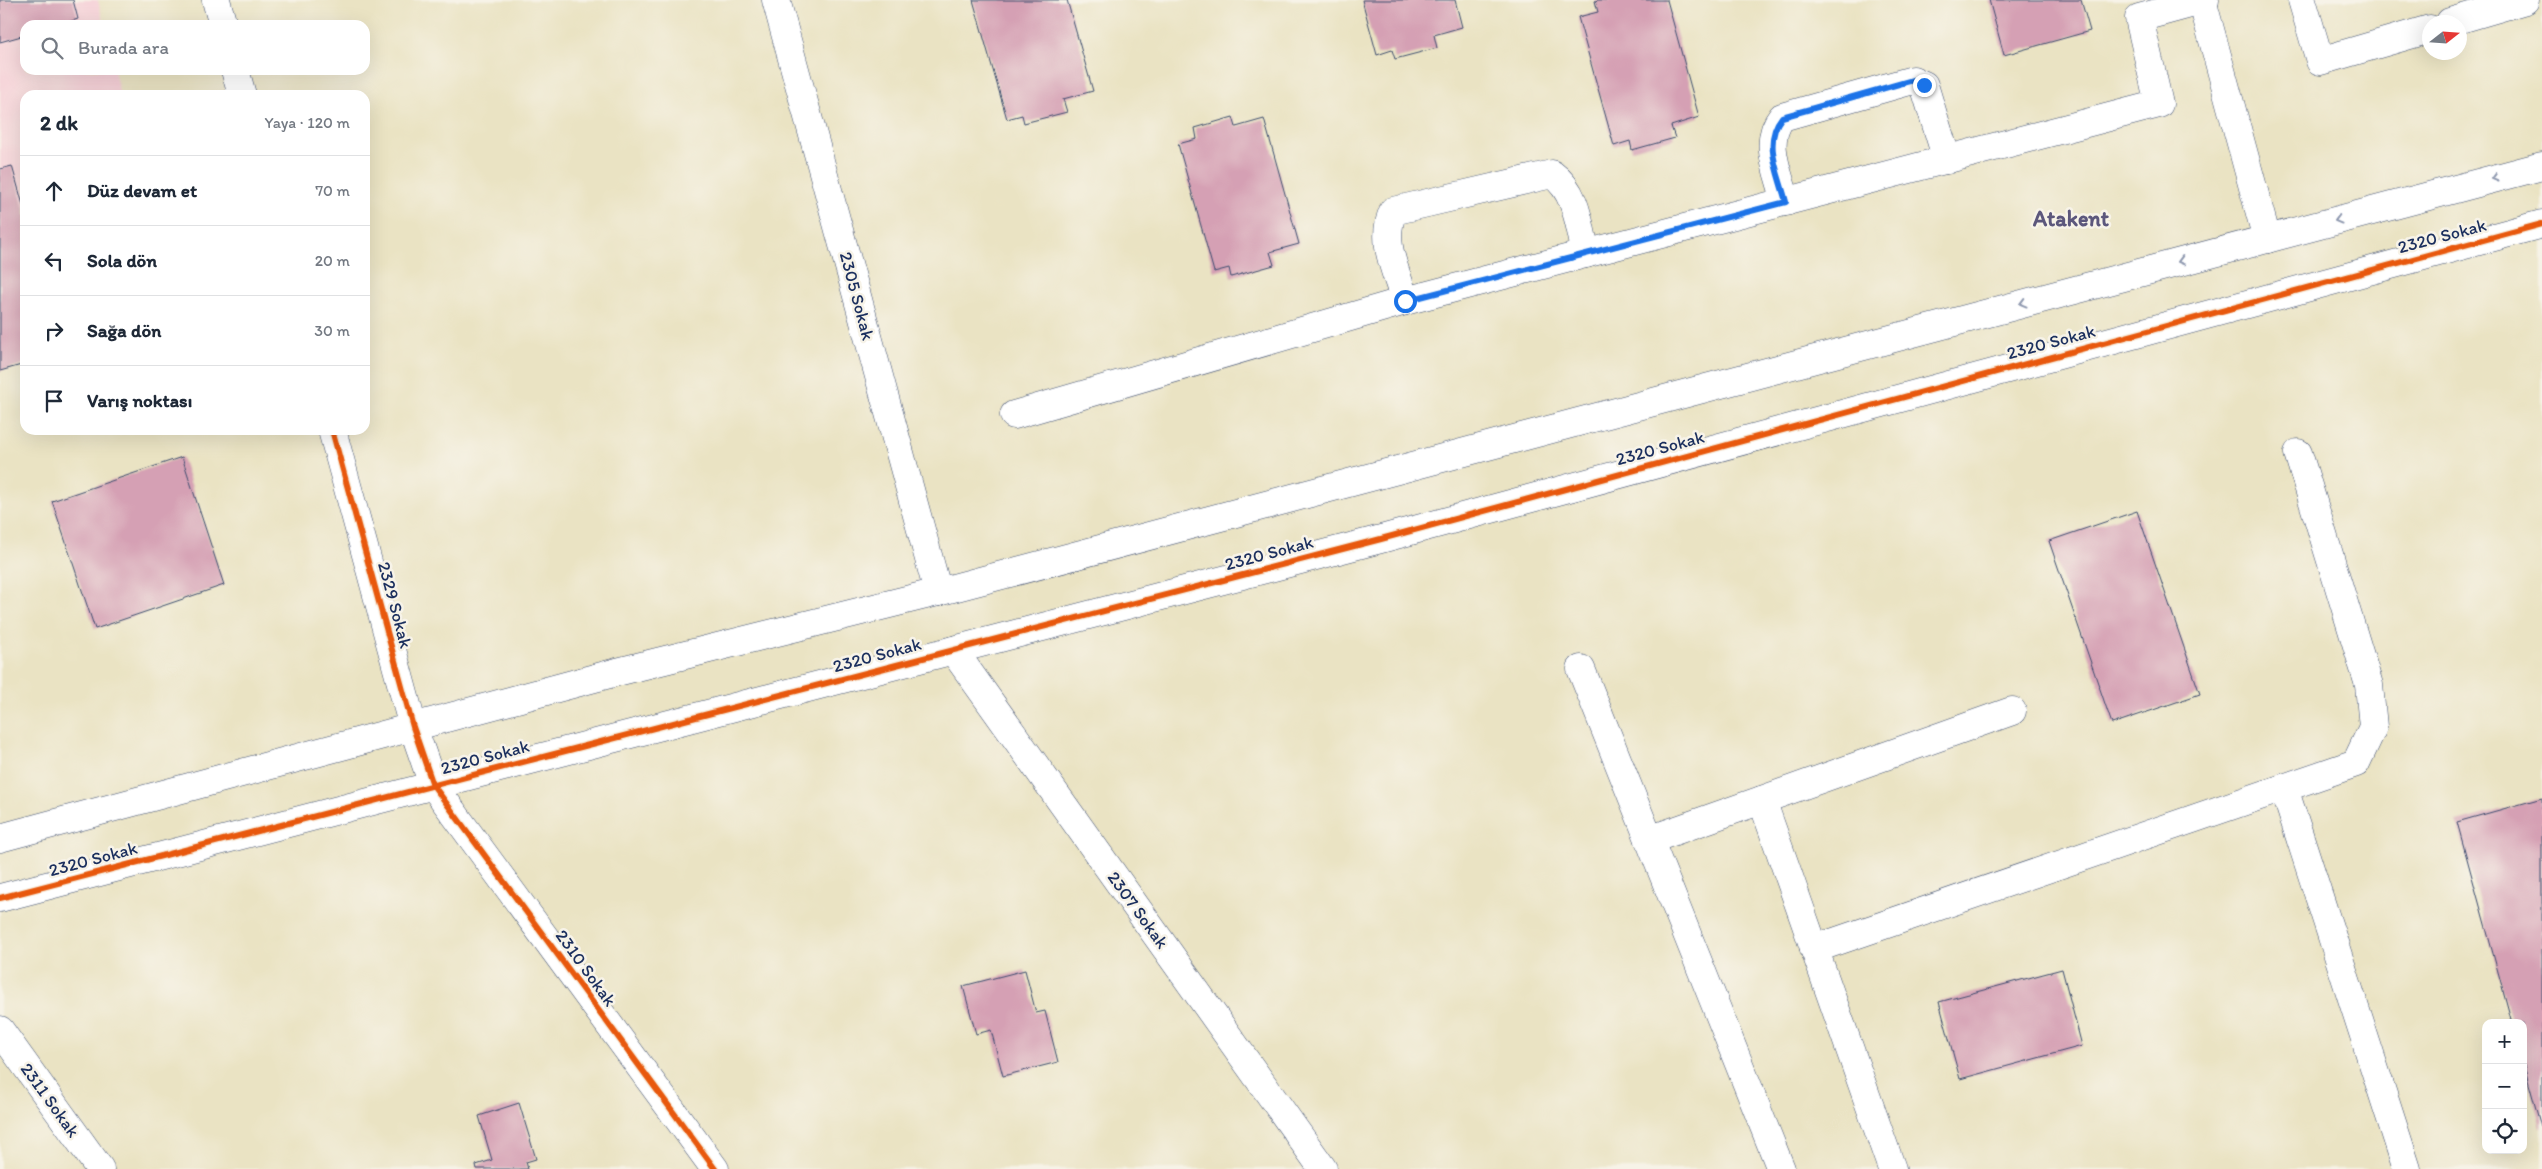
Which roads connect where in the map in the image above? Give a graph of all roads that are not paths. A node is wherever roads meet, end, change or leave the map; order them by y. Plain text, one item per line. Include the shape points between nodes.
1 (216, 0) edge
2 (776, 0) edge
3 (2203, 0) edge
4 (2302, 0) edge
5 (2525, 0) edge
6 (2467, 17) edge
7 (222, 20) edge
8 (2422, 30) edge
9 (236, 75) edge
10 (241, 90) edge
11 (1947, 160) junction
12 (2542, 166) edge
13 (1786, 202) junction
14 (2542, 224) edge
15 (2267, 238) junction
16 (1586, 254) junction
17 (1405, 301) junction
18 (1014, 415) dead end
19 (333, 435) edge
20 (2298, 453) dead end
21 (938, 592) junction
22 (953, 650) junction
23 (1581, 669) dead end
24 (2012, 711) dead end
25 (412, 727) junction
26 (433, 786) junction
27 (2284, 788) junction
28 (1762, 800) junction
29 (0, 838) edge
30 (1649, 840) junction
31 (0, 898) edge
32 (1814, 949) junction
33 (0, 1030) edge
34 (100, 1169) edge
35 (715, 1169) edge
36 (1324, 1169) edge
37 (1781, 1169) edge
38 (1892, 1169) edge
39 (2407, 1169) edge

1 - 7 street
2 - 21 street, 2305 Sokak
3 - 11 street via 2139,18 2159,104
3 - 15 street
4 - 8 street via 2320,61
5 - 6 street
9 - 10 street
11 - 13 street
11 - 13 street via 1924,85 1913,80 1782,117 1774,127 1771,141
12 -> 15 street
13 - 16 street
14 - 22 street, 2320 Sokak via 1381,540
15 -> 21 street
16 - 17 street
16 - 17 street via 1571,194 1564,182 1552,174 1394,211 1387,225 1387,242
17 - 18 street
19 - 25 street, 2329 Sokak
20 - 27 street via 2369,685 2373,727 2356,763
21 - 25 street
22 - 26 street, 2320 Sokak
22 - 36 street, 2307 Sokak
23 - 30 street
24 - 28 street
25 - 26 street, 2329 Sokak
25 - 29 street
26 - 31 street, 2320 Sokak
26 - 35 street, 2310 Sokak
27 - 32 street
27 - 39 street
28 - 30 street
28 - 32 street
30 - 37 street
32 - 38 street
33 - 34 street, 2311 Sokak

